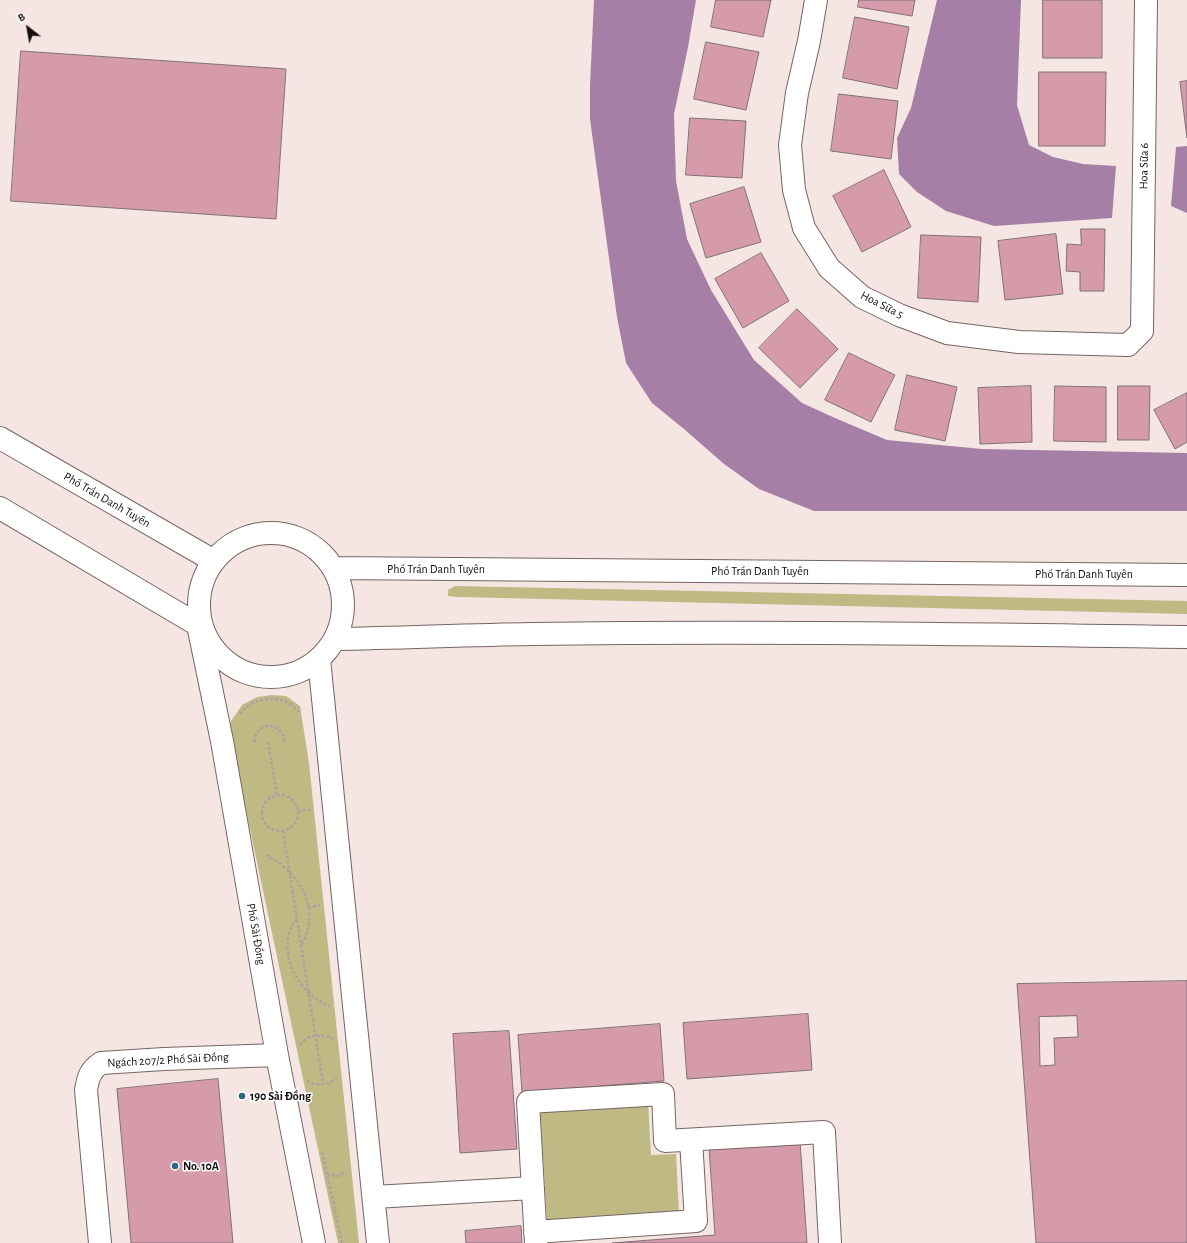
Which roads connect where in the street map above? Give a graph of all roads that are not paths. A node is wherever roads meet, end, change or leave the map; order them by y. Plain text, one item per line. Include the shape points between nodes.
1 (816, 0) edge
2 (1146, 0) edge
3 (1142, 331) joint
4 (0, 438) edge
5 (0, 508) edge
6 (214, 561) junction
7 (332, 568) junction
8 (1187, 575) edge
9 (198, 625) junction
10 (1187, 637) edge
11 (335, 639) junction
12 (319, 659) junction
13 (277, 1055) junction
14 (691, 1140) junction
15 (533, 1188) junction
16 (374, 1197) junction
17 (536, 1237) edge
18 (100, 1243) edge
19 (314, 1243) edge
20 (378, 1243) edge
21 (830, 1243) edge

1 - 3 main road, Hoa Sữa 5 via 797,93 790,144 794,190 804,228 829,268 862,297 899,315 947,333 1019,342 1128,344
2 - 3 main road, Hoa Sữa 6
4 - 6 main road, Phố Trần Danh Tuyên
5 - 9 main road
6 - 7 main road, Phố Sài Đồng via 240,540 273,533 295,537 305,542 323,555
6 - 9 main road, Phố Sài Đồng via 207,570 200,592
7 - 8 main road, Phố Trần Danh Tuyên
7 - 11 main road, Phố Sài Đồng via 340,584 343,606 340,628
9 - 12 main road, Phố Sài Đồng via 210,645 225,662 253,676 285,676 305,669
9 - 13 main road, Phố Sài Đồng via 222,741
10 - 11 main road via 942,633 531,634
11 - 12 main road, Phố Sài Đồng
12 - 16 main road
13 - 18 main road, Ngách 207/2 Phố Sài Đồng via 164,1059 101,1063 96,1066 88,1076 86,1090
13 - 19 main road, Phố Sài Đồng
14 - 15 main road via 665,1142 663,1094 528,1102
14 - 17 main road via 696,1221
14 - 21 main road via 824,1132
15 - 16 main road
15 - 17 main road
16 - 20 main road

